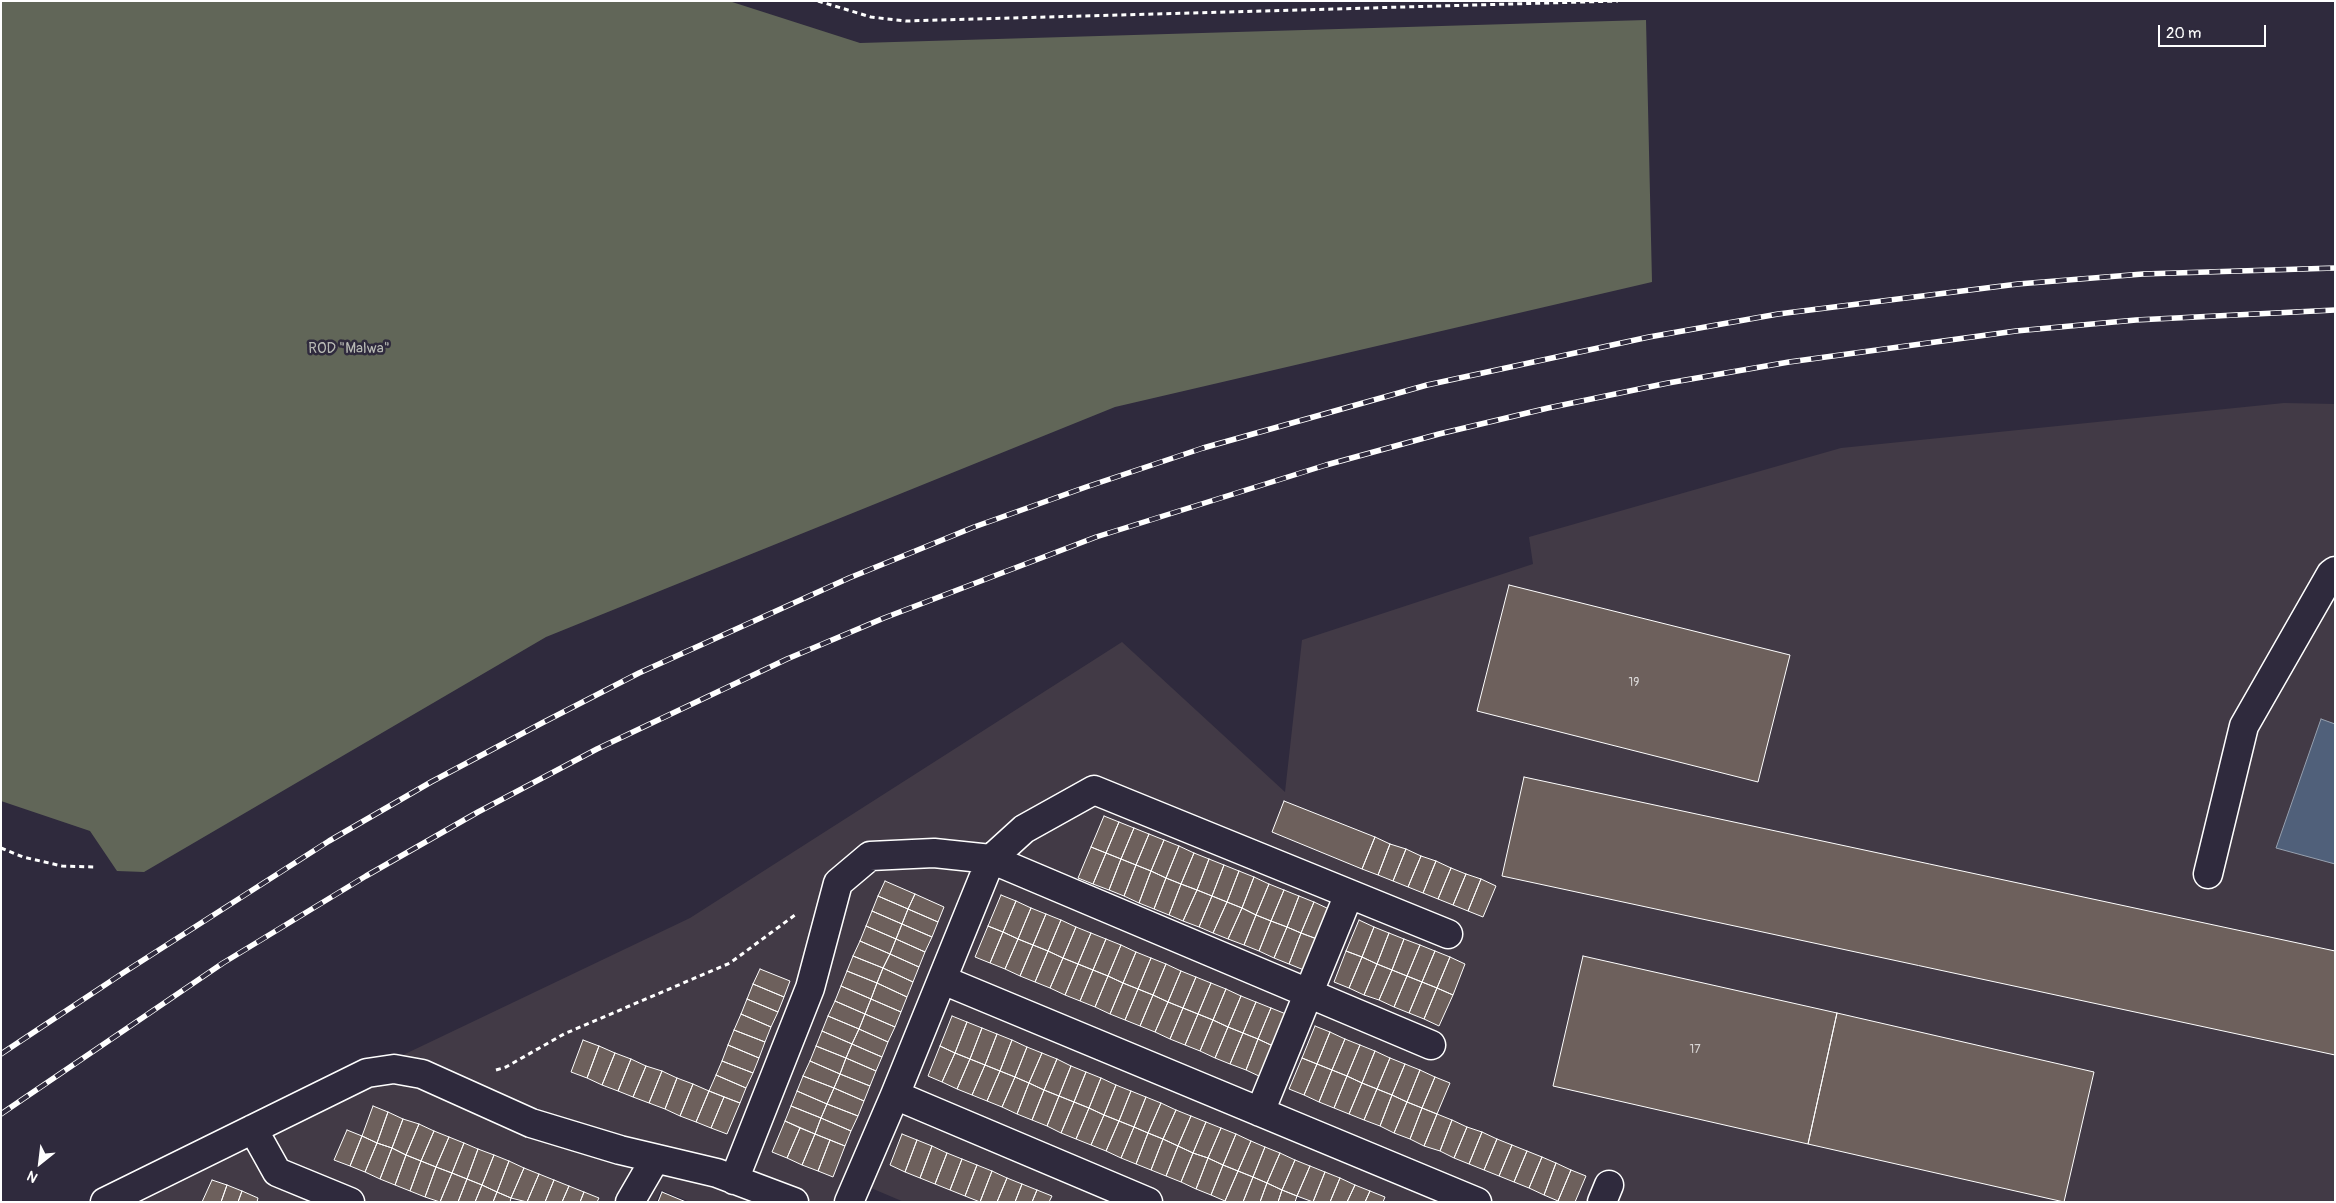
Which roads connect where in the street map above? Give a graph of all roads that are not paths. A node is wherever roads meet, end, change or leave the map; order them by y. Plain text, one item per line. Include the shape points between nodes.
1 (2335, 571) edge
2 (990, 859) junction
3 (2208, 874) dead end
4 (1349, 894) junction
5 (1448, 934) dead end
6 (943, 980) junction
7 (1309, 993) junction
8 (1431, 1045) dead end
9 (896, 1095) junction
10 (1260, 1112) junction
11 (253, 1129) junction
12 (655, 1159) junction
13 (734, 1180) junction
14 (105, 1202) edge
15 (350, 1202) edge
16 (630, 1202) edge
17 (794, 1202) edge
18 (849, 1202) edge
19 (1148, 1202) edge
20 (1477, 1202) edge

1 - 3 lane via 2244,726
2 - 4 lane via 1024,830 1094,790
2 - 6 lane
2 - 7 lane
2 - 13 lane via 934,853 870,856 838,883 810,988
4 - 5 lane
4 - 7 lane
6 - 9 lane
6 - 10 lane
7 - 8 lane
7 - 10 lane
9 - 18 lane
9 - 19 lane
10 - 20 lane
11 - 12 lane via 367,1073 394,1069 422,1074 531,1123
11 - 14 lane
11 - 15 lane via 277,1172
12 - 13 lane
12 - 16 lane
13 - 17 lane

